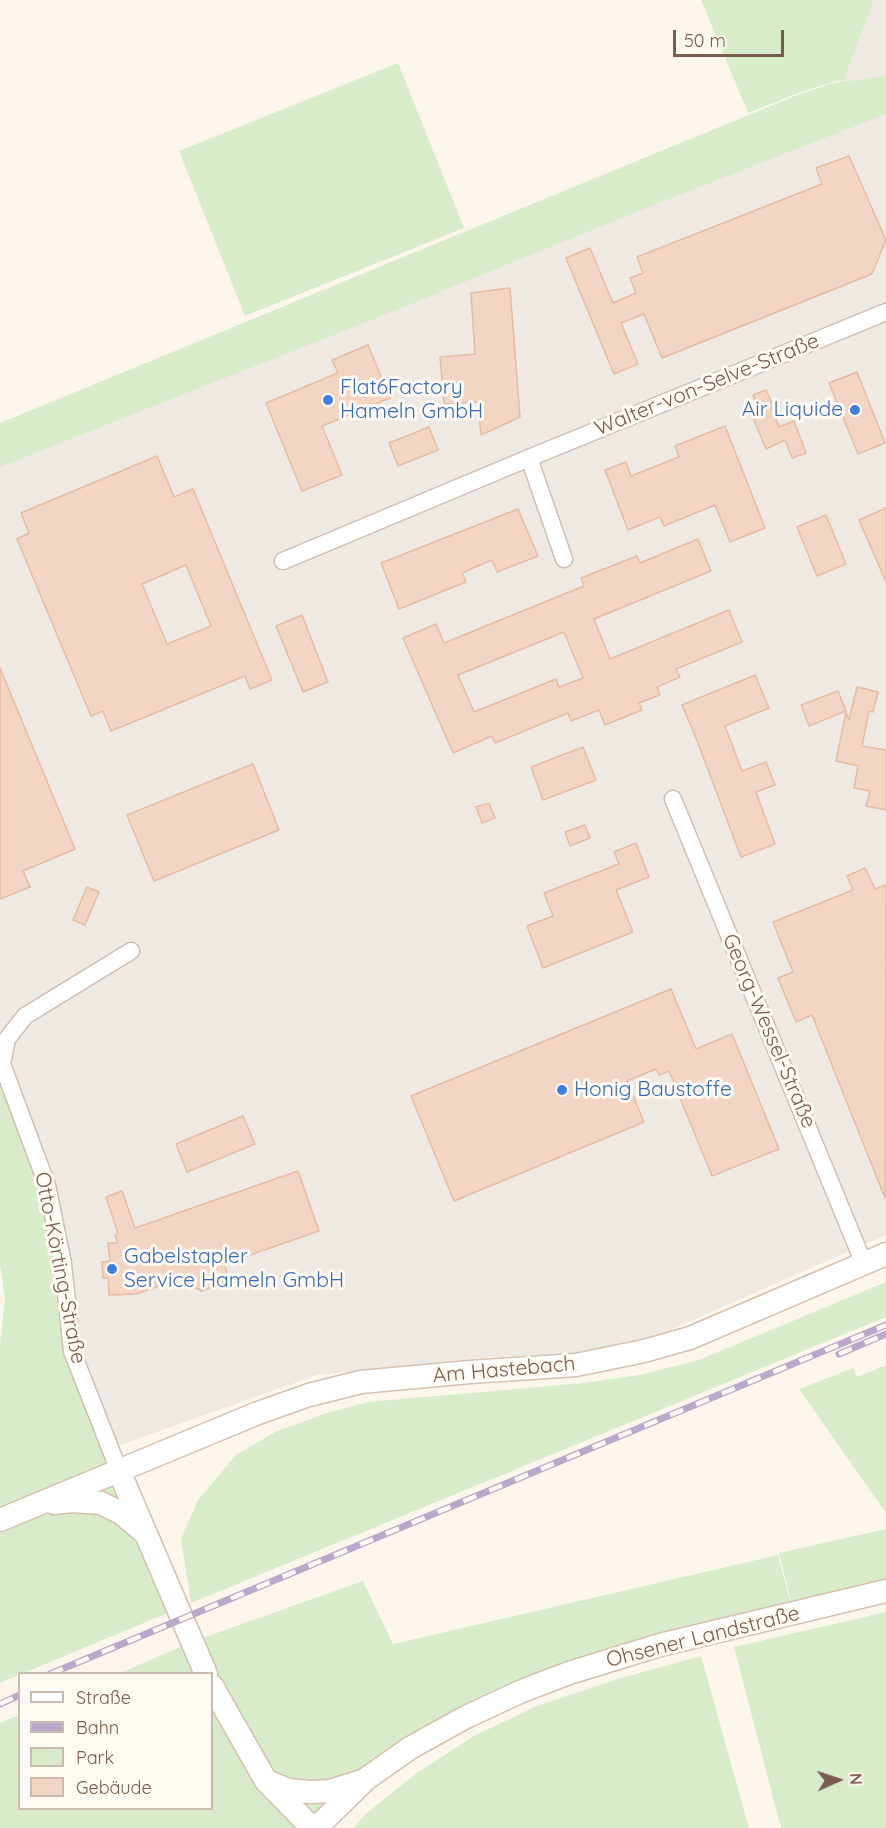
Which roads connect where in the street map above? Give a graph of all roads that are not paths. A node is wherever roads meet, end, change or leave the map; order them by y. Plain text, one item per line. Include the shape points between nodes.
1 (886, 312) edge
2 (529, 458) junction
3 (564, 559) dead end
4 (284, 561) dead end
5 (673, 799) dead end
6 (131, 951) dead end
7 (886, 1254) edge
8 (864, 1264) junction
9 (119, 1471) junction
10 (35, 1506) junction
11 (0, 1520) edge
12 (145, 1533) junction
13 (886, 1591) edge
14 (205, 1672) edge
15 (213, 1688) edge
16 (366, 1779) junction
17 (266, 1781) junction
18 (314, 1828) edge

1 - 2 street, Walter-von-Selve-Straße
2 - 3 street
2 - 4 street, Walter-von-Selve-Straße
5 - 8 street, Georg-Wessel-Straße
6 - 9 street, Otto-Körting-Straße via 25,1016 7,1039 2,1064 47,1185 63,1264 72,1351
7 - 8 main road, Am Hastebach
8 - 9 main road, Am Hastebach via 667,1346 576,1365 361,1382 258,1413
9 - 10 main road, Am Hastebach
9 - 12 main road
10 - 11 main road
10 - 12 main road via 72,1501 100,1503 121,1513
12 - 14 main road
13 - 16 main road, Ohsener Landstraße via 660,1645 569,1673 466,1718 410,1748
15 - 17 main road
16 - 17 main road via 330,1791 310,1792 288,1790
16 - 18 main road
17 - 18 main road

